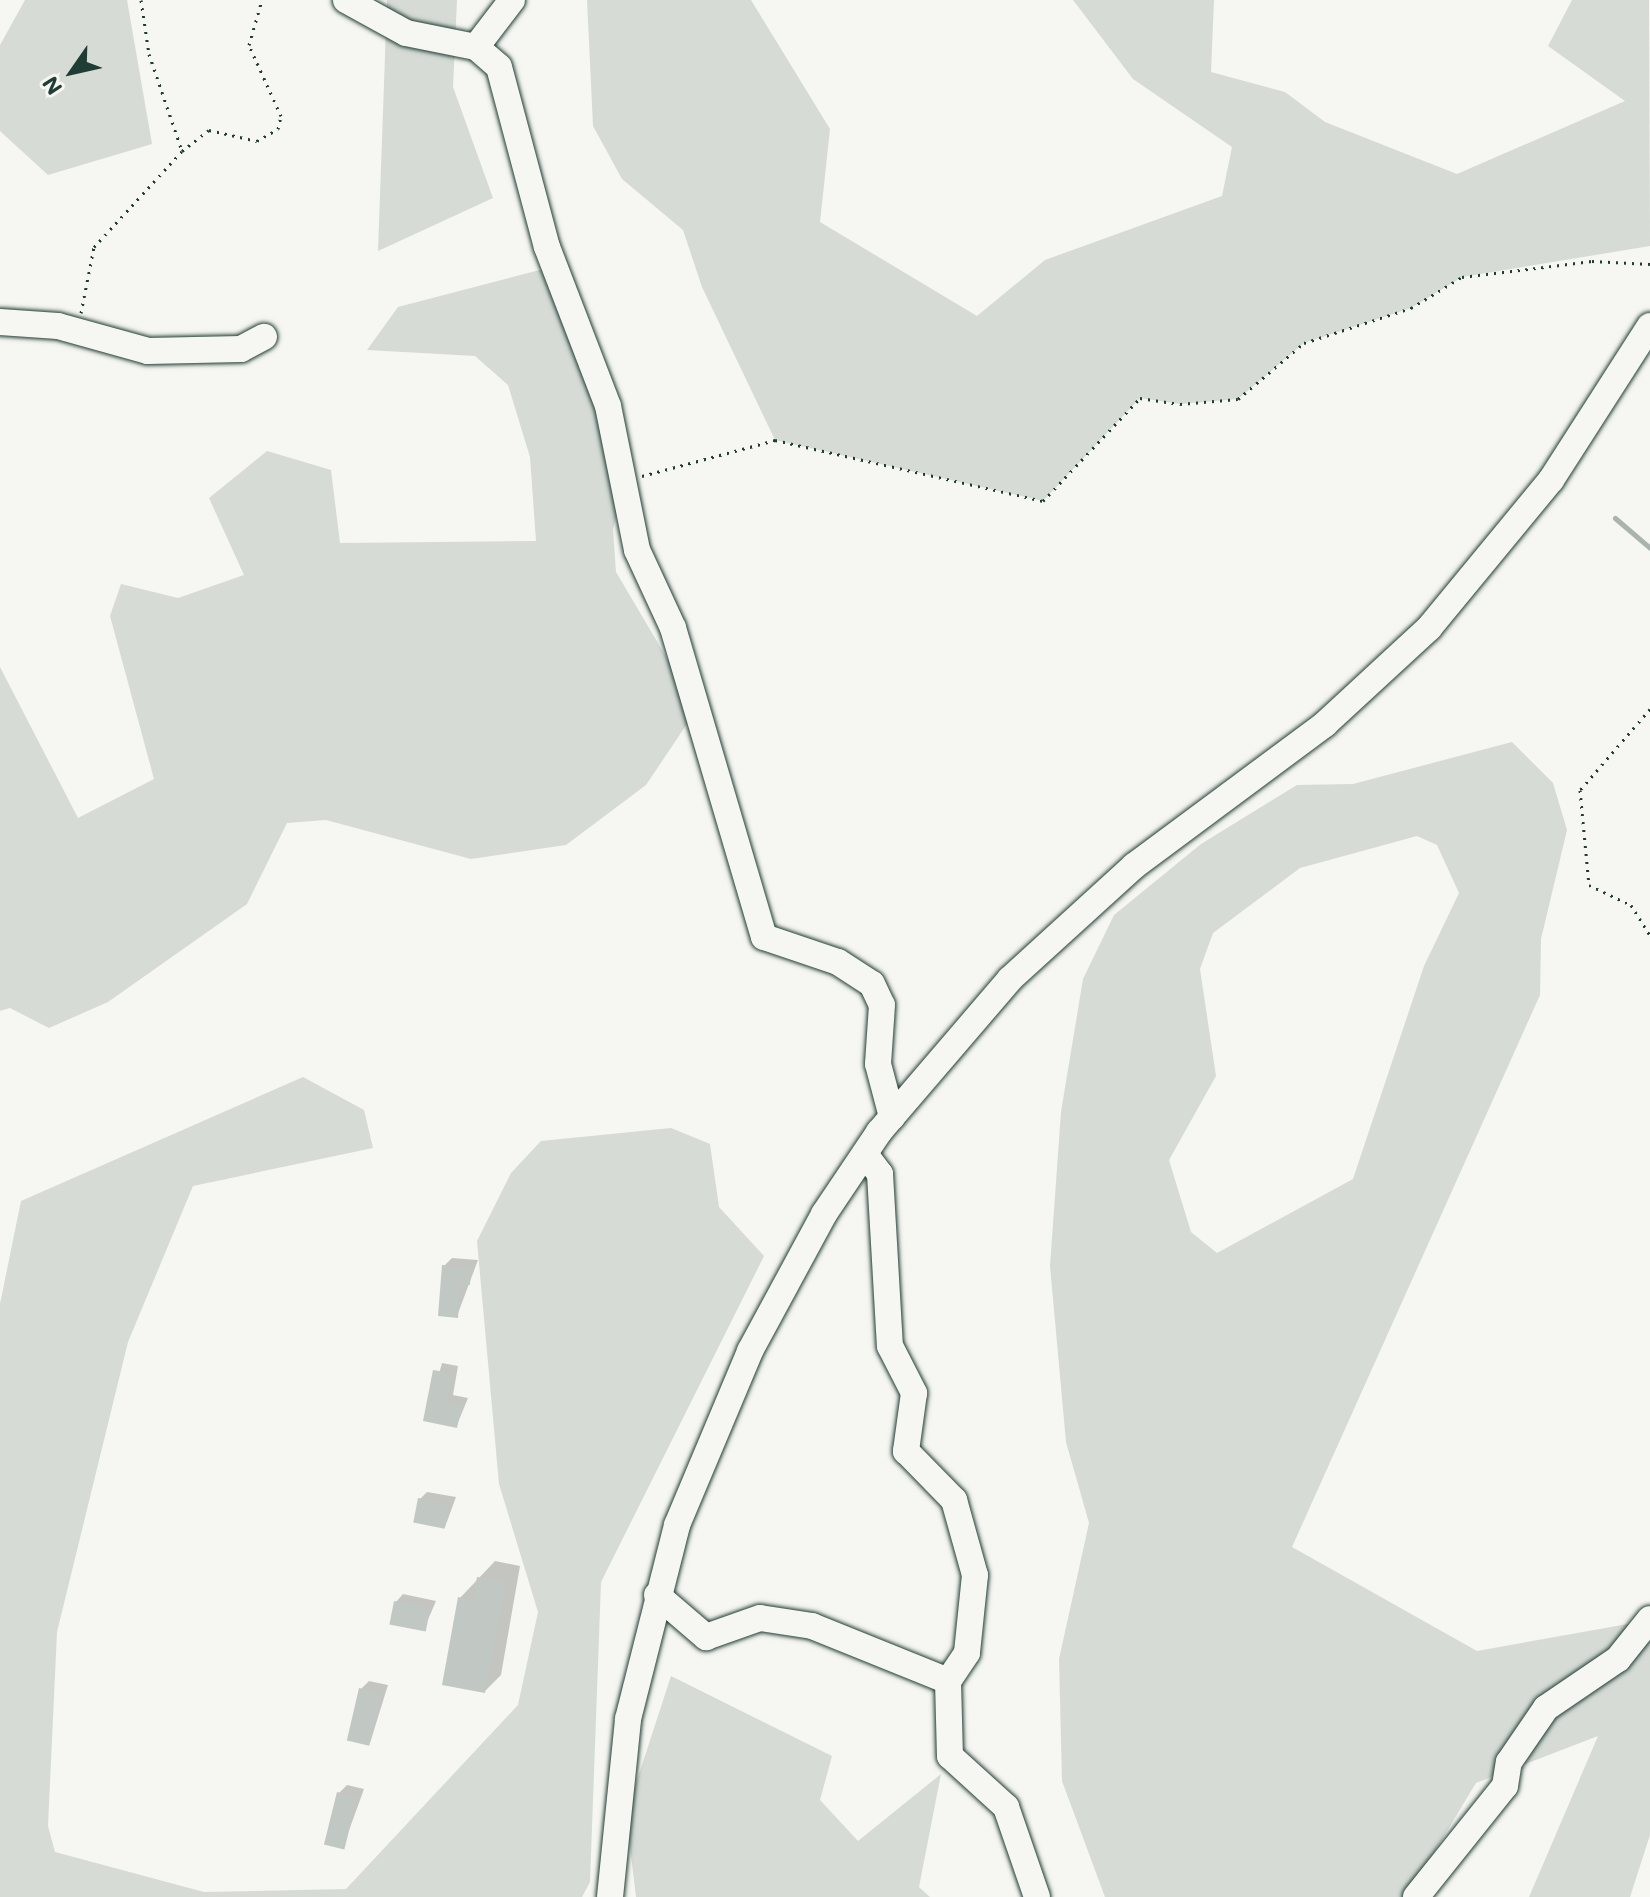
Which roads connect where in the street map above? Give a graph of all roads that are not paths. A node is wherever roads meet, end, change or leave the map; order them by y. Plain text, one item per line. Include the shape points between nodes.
1 (346, 0) edge
2 (512, 0) edge
3 (476, 47) junction
4 (0, 322) edge
5 (1650, 326) edge
6 (264, 337) dead end
7 (892, 1117) junction
8 (865, 1154) junction
9 (657, 1595) junction
10 (1650, 1619) edge
11 (948, 1681) junction
12 (610, 1897) edge
13 (1037, 1897) edge
14 (1416, 1897) edge

1 - 3 street via 406,33
2 - 3 street
3 - 7 street via 507,84 547,247 590,352 626,481 637,550 673,628 764,937 838,962 872,984 882,1005 878,1064
4 - 6 street via 80,332 148,351 241,349
5 - 7 street via 1551,480 1429,628 1325,724 1076,917 1010,979
7 - 8 street
8 - 9 street via 750,1351 697,1470
8 - 11 street via 880,1174 890,1346 914,1393 906,1451 954,1500 975,1575 967,1653
9 - 11 street via 706,1637 760,1618 812,1626
9 - 12 street via 628,1719
10 - 14 street via 1618,1659 1546,1708 1509,1762 1505,1786
11 - 13 street via 950,1756 1006,1807

